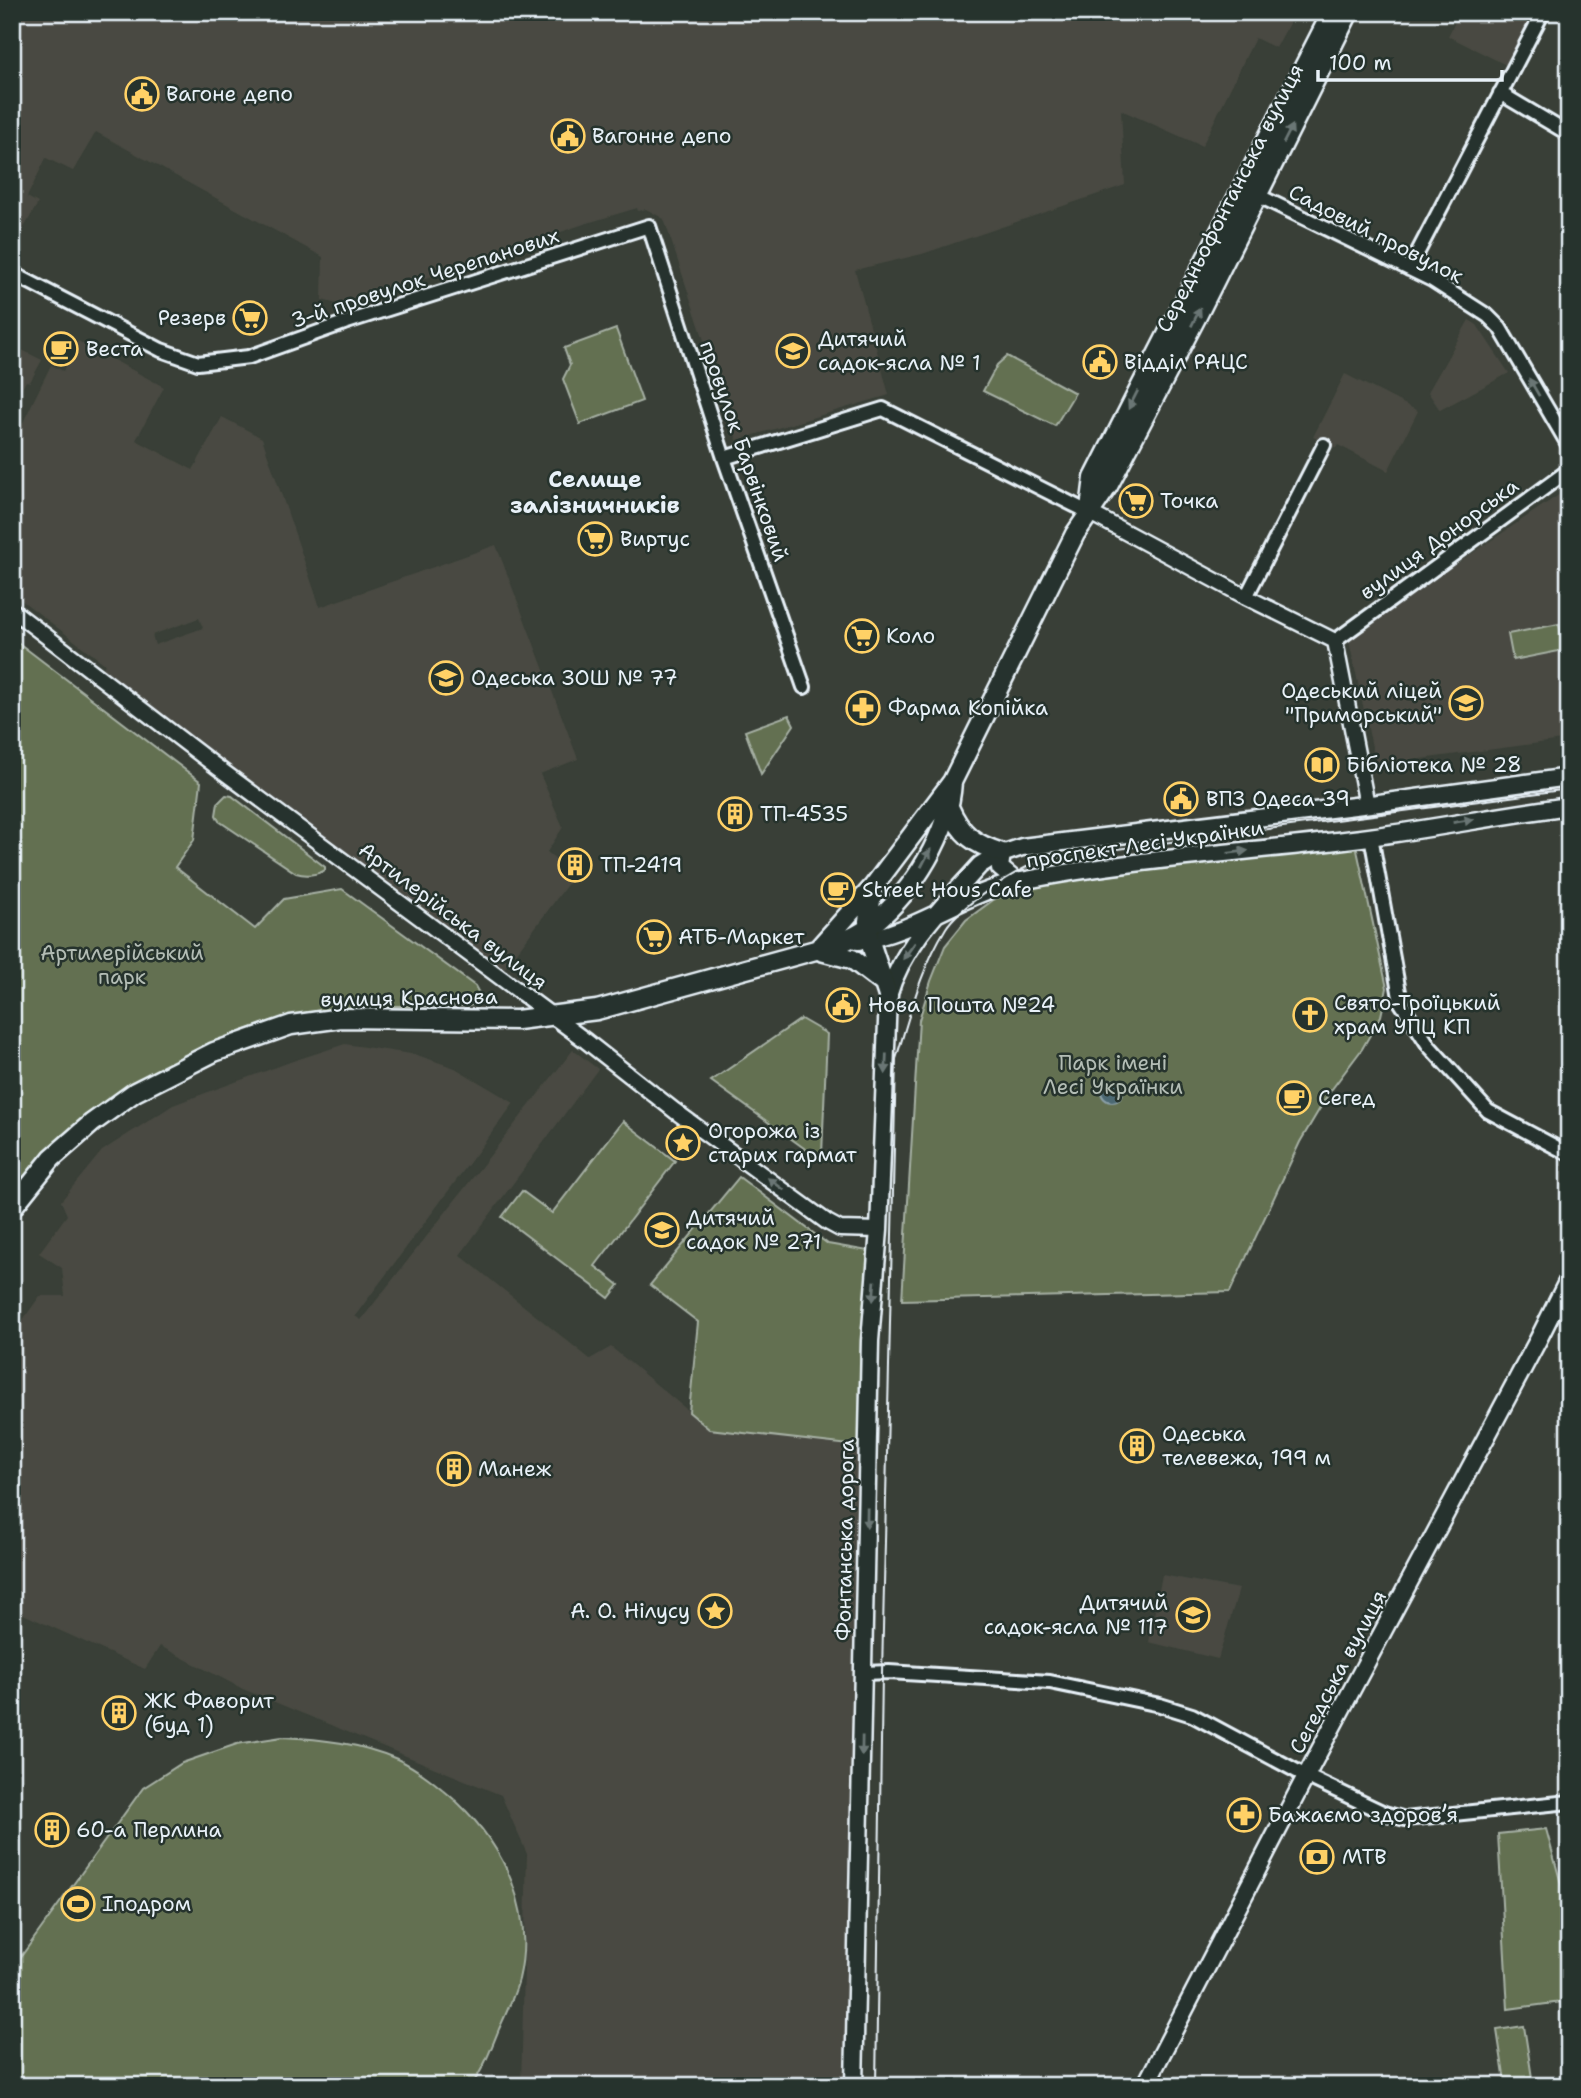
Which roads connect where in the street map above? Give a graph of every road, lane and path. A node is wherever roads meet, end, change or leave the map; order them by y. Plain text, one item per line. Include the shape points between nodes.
1 (1332, 12) edge
2 (1349, 12) edge
3 (1543, 12) edge
4 (1500, 93) junction
5 (1569, 134) edge
6 (1257, 195) junction
7 (649, 226) joint
8 (1409, 269) junction
9 (12, 273) edge
10 (1324, 445) dead end
11 (1569, 446) edge
12 (724, 458) junction
13 (1569, 470) edge
14 (1090, 513) junction
15 (1245, 597) junction
16 (12, 610) edge
17 (1335, 641) junction
18 (804, 687) dead end
19 (1569, 777) edge
20 (952, 782) junction
21 (1367, 805) junction
22 (1569, 806) edge
23 (949, 807) junction
24 (1371, 836) junction
25 (1002, 853) junction
26 (1017, 882) junction
27 (873, 887) junction
28 (940, 912) junction
29 (868, 934) junction
30 (817, 950) junction
31 (887, 991) junction
32 (550, 1016) junction
33 (1569, 1154) edge
34 (12, 1208) edge
35 (879, 1230) junction
36 (1569, 1278) edge
37 (864, 1673) junction
38 (1306, 1776) junction
39 (1569, 1802) edge
40 (854, 2086) edge
41 (1145, 2086) edge

1 -> 14 main road, Середньофонтанська вулиця via 1094,478
6 -> 2 main road, Середньофонтанська вулиця
3 - 4 street
4 - 5 street
4 - 8 street
6 - 8 street, Садовий провулок
14 -> 6 main road, Середньофонтанська вулиця
7 - 9 street, 3-й провулок Черепанових via 249,356 211,363 185,360 161,350
7 - 12 street, провулок Барвінковий
11 -> 8 street, Садовий провулок via 1494,321
10 - 15 street
12 - 14 street via 883,409
12 - 18 street, провулок Барвінковий
13 - 17 street, вулиця Донорська
14 - 15 street
14 - 20 main road, Середньофонтанська вулиця via 1075,534
15 - 17 street
16 - 32 street, Артилерійська вулиця
17 - 21 street
19 - 21 main road, проспект Лесі Українки
20 - 23 main road, Середньофонтанська вулиця
20 - 27 main road, Середньофонтанська вулиця
21 - 25 main road, проспект Лесі Українки via 1045,843
24 -> 22 main road, проспект Лесі Українки
23 - 25 main road via 965,834 979,846
29 -> 23 main road, Середньофонтанська вулиця via 905,892
26 -> 24 main road, проспект Лесі Українки via 1081,870
24 - 33 street via 1401,1003 1429,1046 1488,1111
25 - 26 main road via 1000,868
25 - 28 main road, проспект Лесі Українки via 980,865
26 - 28 main road, проспект Лесі Українки via 994,887
27 - 29 main road
27 - 30 main road, Середньофонтанська вулиця
28 - 29 main road, проспект Лесі Українки
28 -> 31 main road, проспект Лесі Українки via 904,957
29 - 30 main road, Середньофонтанська вулиця
29 - 31 main road
30 - 31 main road via 852,958
30 - 32 main road, вулиця Краснова via 597,1010
31 -> 35 main road, Фонтанська дорога
32 - 34 main road, вулиця Краснова via 517,1020 341,1018 291,1025 214,1052 135,1092 92,1123 52,1158
35 -> 32 street, Артилерійська вулиця via 840,1229 827,1222
35 -> 37 main road, Фонтанська дорога via 870,1341
36 - 38 main road, Сегедська вулиця
37 - 38 street via 1050,1682 1160,1705 1192,1715
37 -> 40 main road, Фонтанська дорога
38 - 39 street via 1405,1819
38 - 41 main road, Сегедська вулиця

